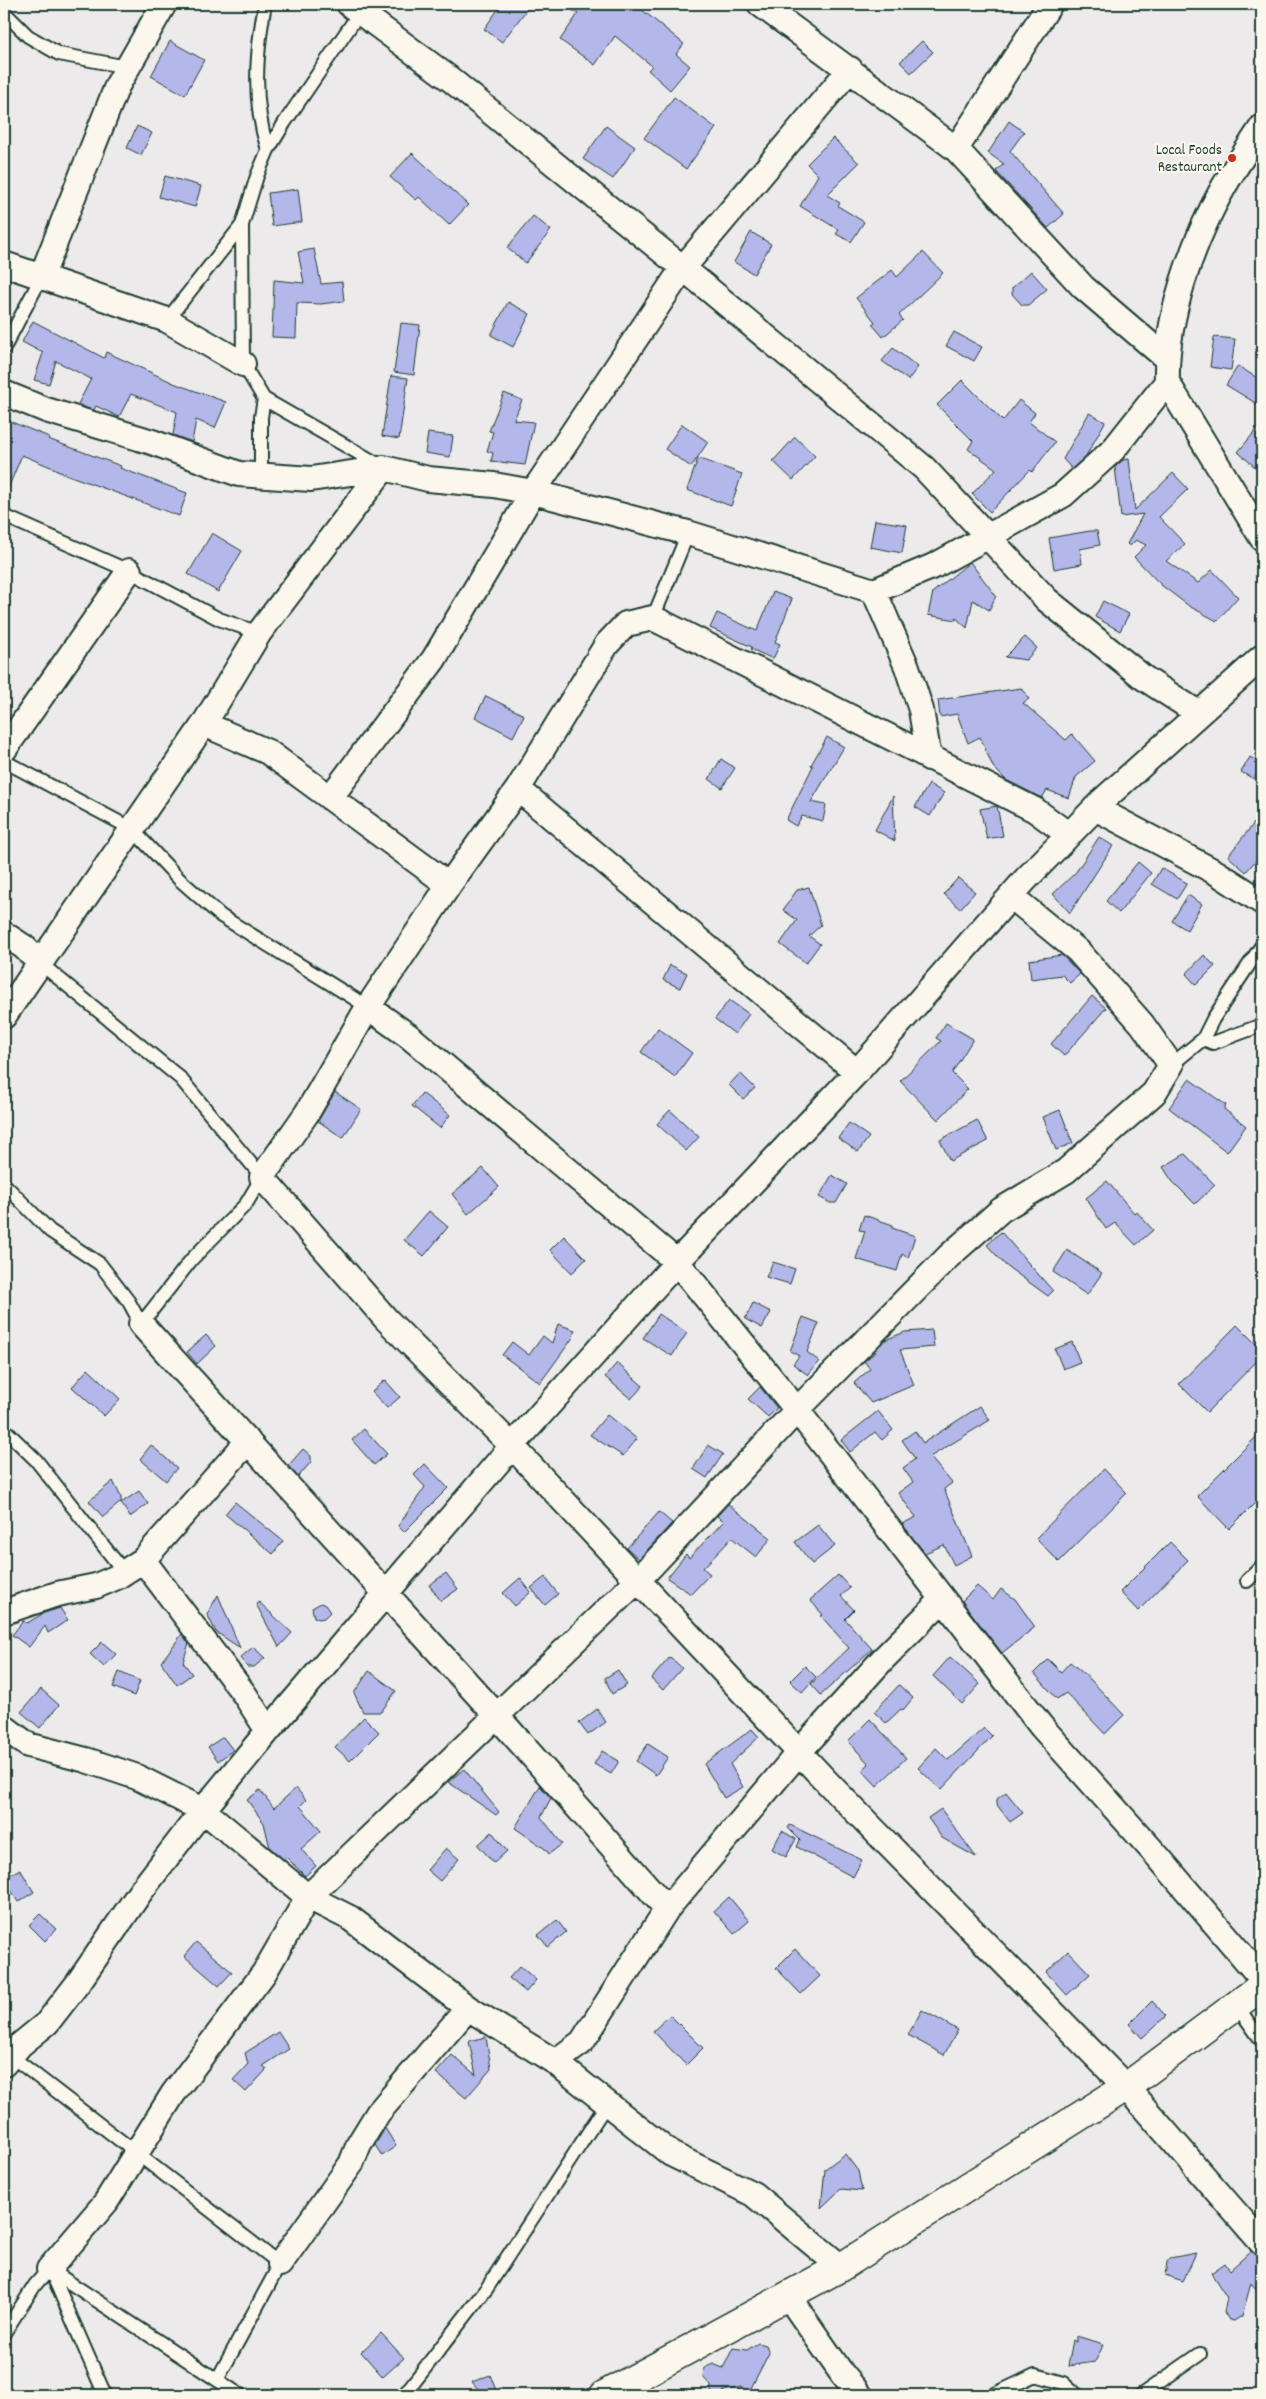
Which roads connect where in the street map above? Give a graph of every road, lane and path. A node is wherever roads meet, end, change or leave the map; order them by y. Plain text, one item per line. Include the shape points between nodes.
1 (164, 4) edge
2 (265, 4) edge
3 (760, 4) edge
4 (1050, 4) edge
5 (354, 8) edge
6 (4, 12) edge
7 (127, 67) junction
8 (850, 69) junction
9 (1262, 126) edge
10 (956, 149) junction
11 (268, 150) junction
12 (242, 226) junction
13 (4, 264) edge
14 (684, 268) junction
15 (40, 278) junction
16 (167, 320) junction
17 (4, 348) edge
18 (1166, 358) junction
19 (243, 364) junction
20 (1167, 382) junction
21 (4, 393) edge
22 (264, 399) junction
23 (384, 468) junction
24 (261, 475) junction
25 (533, 492) junction
26 (4, 516) edge
27 (688, 533) junction
28 (990, 536) junction
29 (1262, 538) edge
30 (129, 571) junction
31 (874, 591) junction
32 (653, 618) junction
33 (259, 633) junction
34 (1262, 657) edge
35 (1198, 713) junction
36 (204, 724) junction
37 (4, 750) edge
38 (928, 758) junction
39 (4, 761) edge
40 (518, 789) junction
41 (330, 798) junction
42 (1095, 808) junction
43 (132, 830) junction
44 (1069, 835) junction
45 (449, 885) junction
46 (1011, 896) junction
47 (1262, 902) edge
48 (4, 934) edge
49 (1262, 946) edge
50 (40, 963) junction
51 (368, 1007) junction
52 (4, 1016) edge
53 (1262, 1025) edge
54 (1203, 1039) junction
55 (1171, 1065) junction
56 (857, 1072) junction
57 (262, 1178) junction
58 (4, 1184) edge
59 (677, 1262) junction
60 (141, 1324) junction
61 (797, 1410) junction
62 (4, 1429) edge
63 (248, 1441) junction
64 (512, 1446) junction
65 (133, 1566) junction
66 (1262, 1566) edge
67 (639, 1580) junction
68 (1247, 1581) dead end
69 (384, 1593) junction
70 (943, 1599) junction
71 (4, 1612) edge
72 (497, 1716) junction
73 (4, 1728) edge
74 (268, 1731) junction
75 (799, 1752) junction
76 (203, 1810) junction
77 (308, 1897) junction
78 (667, 1909) junction
79 (1262, 1979) edge
80 (1262, 1986) edge
81 (1236, 2005) junction
82 (468, 2008) junction
83 (1262, 2041) edge
84 (7, 2060) edge
85 (555, 2062) junction
86 (1126, 2087) junction
87 (608, 2102) junction
88 (136, 2152) junction
89 (1262, 2243) edge
90 (280, 2264) junction
91 (841, 2267) junction
92 (50, 2269) junction
93 (788, 2296) junction
94 (4, 2332) edge
95 (1200, 2354) dead end
96 (217, 2380) junction
97 (104, 2395) edge
98 (240, 2395) edge
99 (404, 2395) edge
100 (604, 2395) edge
101 (860, 2395) edge
102 (993, 2395) edge
103 (1077, 2395) edge
104 (1140, 2395) edge

1 - 7 street
2 - 11 lane via 257,59 259,124
3 - 8 street
4 - 10 street
5 - 11 lane
5 - 14 street via 450,79
6 - 7 lane via 28,36 59,54
7 - 15 street
8 - 10 street
8 - 14 street
9 - 18 street via 1223,189 1200,238 1182,288
10 - 18 street via 1083,286
11 - 12 lane
12 - 16 lane
12 - 19 lane
13 - 15 street
14 - 25 street
14 - 28 street via 924,468
15 - 16 street
15 - 17 lane
16 - 19 street
18 - 20 street
19 - 22 lane
20 - 28 street via 1113,450 1064,495
20 - 29 street
21 - 24 street via 239,474
22 - 23 lane
22 - 24 lane
23 - 24 street via 311,479
23 - 25 street via 428,479
23 - 33 street
25 - 27 street
25 - 41 street via 434,659
26 - 30 lane
27 - 31 street
27 - 32 lane
28 - 31 street via 936,565
28 - 35 street via 1047,600 1144,678
30 - 33 lane via 218,619
30 - 37 street
31 - 38 street via 907,667 920,710
32 - 38 street
32 - 40 street via 626,624 607,644
33 - 36 street
34 - 35 street
35 - 42 street
36 - 41 street via 268,752
36 - 43 street
38 - 44 street via 1035,810
39 - 43 lane
40 - 45 street
40 - 56 street
41 - 45 street
42 - 44 street
42 - 47 street via 1217,873
43 - 50 street
43 - 51 lane via 180,880 221,916
44 - 46 street
45 - 51 street
46 - 55 street via 1078,951 1142,1024
46 - 56 street
48 - 50 street
49 - 54 lane
50 - 52 street
50 - 57 lane via 180,1078
51 - 57 street via 307,1113
51 - 59 street via 410,1037
53 - 54 lane via 1213,1044
54 - 55 lane
55 - 61 street via 1154,1093 1066,1171 1001,1210 949,1256
56 - 59 street
57 - 60 lane via 246,1204 192,1259
57 - 64 street via 386,1319
58 - 60 lane via 50,1231 100,1264 129,1302
59 - 61 street
59 - 64 street
60 - 63 street
61 - 67 street
61 - 70 street
62 - 65 lane
63 - 65 street
63 - 69 street
64 - 67 street
64 - 69 street
65 - 71 street via 96,1586 57,1594
65 - 74 street via 245,1695
66 - 68 lane
67 - 72 street
67 - 75 street
69 - 72 street
69 - 74 street
70 - 75 street via 882,1660
70 - 79 street via 1041,1726
72 - 77 street
72 - 78 street
73 - 76 street via 28,1746 86,1760 137,1778
74 - 76 street
75 - 78 street
75 - 86 street
76 - 77 street
76 - 84 street via 47,2024
77 - 82 street via 350,1918
77 - 88 street via 264,1973 201,2055
78 - 85 street via 582,2042
80 - 81 street
81 - 83 lane
81 - 86 street
82 - 85 street
82 - 90 street via 378,2114 351,2164
84 - 88 lane
85 - 87 street
86 - 89 street
86 - 91 street
87 - 91 street via 671,2154 753,2194
87 - 99 lane via 486,2288
88 - 90 lane
88 - 92 street via 106,2202
90 - 96 lane
91 - 93 street
92 - 94 lane via 35,2285
92 - 96 lane
92 - 97 lane
93 - 100 street
93 - 101 street
95 - 104 lane
96 - 98 lane
102 - 103 lane via 1035,2375 1064,2383

